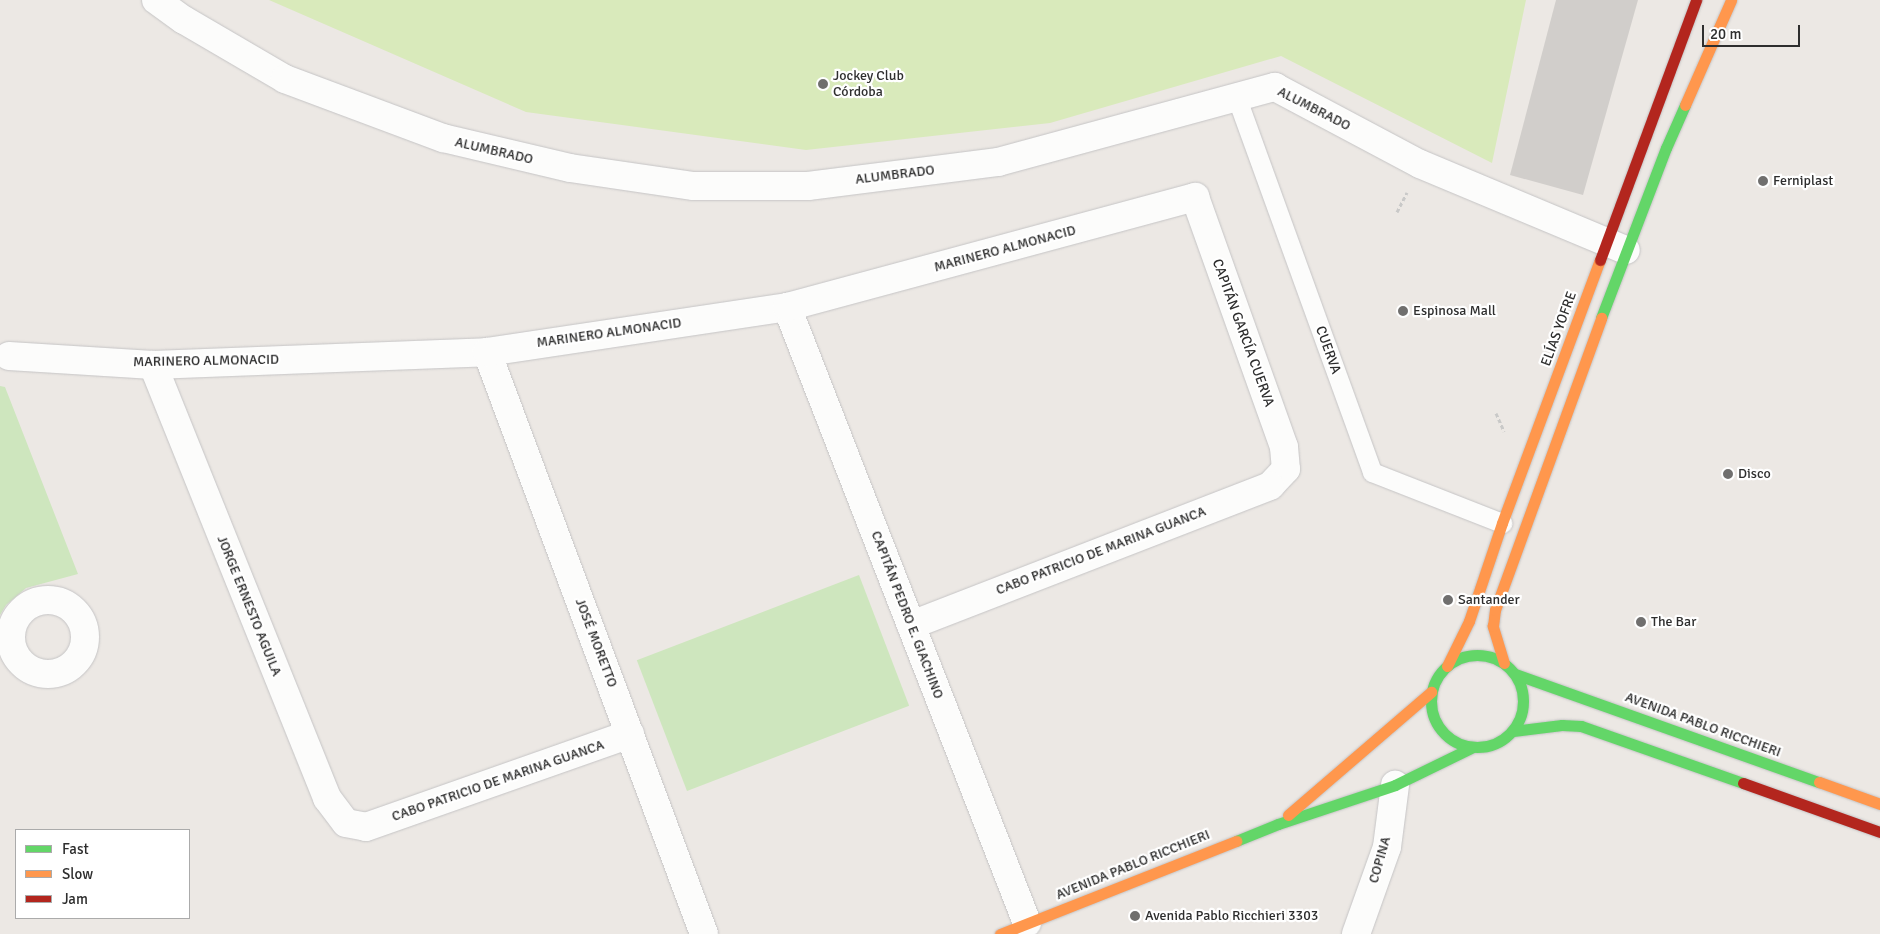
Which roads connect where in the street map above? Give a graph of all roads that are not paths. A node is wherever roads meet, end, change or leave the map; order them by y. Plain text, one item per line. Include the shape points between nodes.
1 (156, 0) edge
2 (1696, 0) edge
3 (1731, 0) edge
4 (1236, 96) junction
5 (1195, 197) joint
6 (1617, 246) junction
7 (787, 307) junction
8 (486, 352) junction
9 (9, 356) dead end
10 (153, 364) junction
11 (1286, 469) joint
12 (1502, 523) junction
13 (911, 625) junction
14 (1504, 663) junction
15 (1447, 666) junction
16 (1515, 674) junction
17 (1431, 692) junction
18 (1513, 731) junction
19 (630, 734) junction
20 (1471, 748) junction
21 (1394, 784) junction
22 (1880, 804) edge
23 (1278, 824) junction
24 (366, 827) joint
25 (1880, 832) edge
26 (1027, 924) junction
27 (704, 934) edge
28 (1000, 934) edge
29 (1356, 934) edge

1 - 4 street, ALUMBRADO via 285,79 443,138 570,168 694,186 808,186 998,162
2 - 6 main road, ELÍAS YOFRE
3 - 6 main road, ELÍAS YOFRE via 1666,148
4 - 6 street, ALUMBRADO via 1275,87 1420,164
4 - 12 lane, CUERVA via 1372,472
5 - 7 street, MARINERO ALMONACID
5 - 11 street, CAPITÁN GARCÍA CUERVA via 1284,448
6 - 12 main road, ELÍAS YOFRE
6 - 14 main road, ELÍAS YOFRE via 1495,610 1493,626
7 - 8 street, MARINERO ALMONACID
7 - 13 street, CAPITÁN PEDRO E. GIACHINO
8 - 10 street, MARINERO ALMONACID
8 - 19 street, JOSÉ MORETTO
9 - 10 street, MARINERO ALMONACID
10 - 24 street, JORGE ERNESTO AGUILA via 326,798 346,823
11 - 13 street, CABO PATRICIO DE MARINA GUANCA via 1270,486
12 - 15 main road, ELÍAS YOFRE via 1469,621
13 - 26 street, CAPITÁN PEDRO E. GIACHINO
14 - 15 main road via 1490,656 1475,654
14 - 16 main road
15 - 17 main road
16 - 18 main road via 1522,688 1524,703 1521,718
16 - 22 main road, AVENIDA PABLO RICCHIERI
17 - 20 main road via 1435,722 1444,735 1456,744
17 - 23 main road, AVENIDA PABLO RICCHIERI
18 - 20 main road via 1501,742
18 - 25 main road via 1581,726
19 - 24 street, CABO PATRICIO DE MARINA GUANCA
19 - 27 street, JOSÉ MORETTO
20 - 21 main road, AVENIDA PABLO RICCHIERI
21 - 23 main road, AVENIDA PABLO RICCHIERI
21 - 29 street, COPINA via 1387,847
23 - 26 main road, AVENIDA PABLO RICCHIERI
26 - 28 main road, AVENIDA PABLO RICCHIERI

